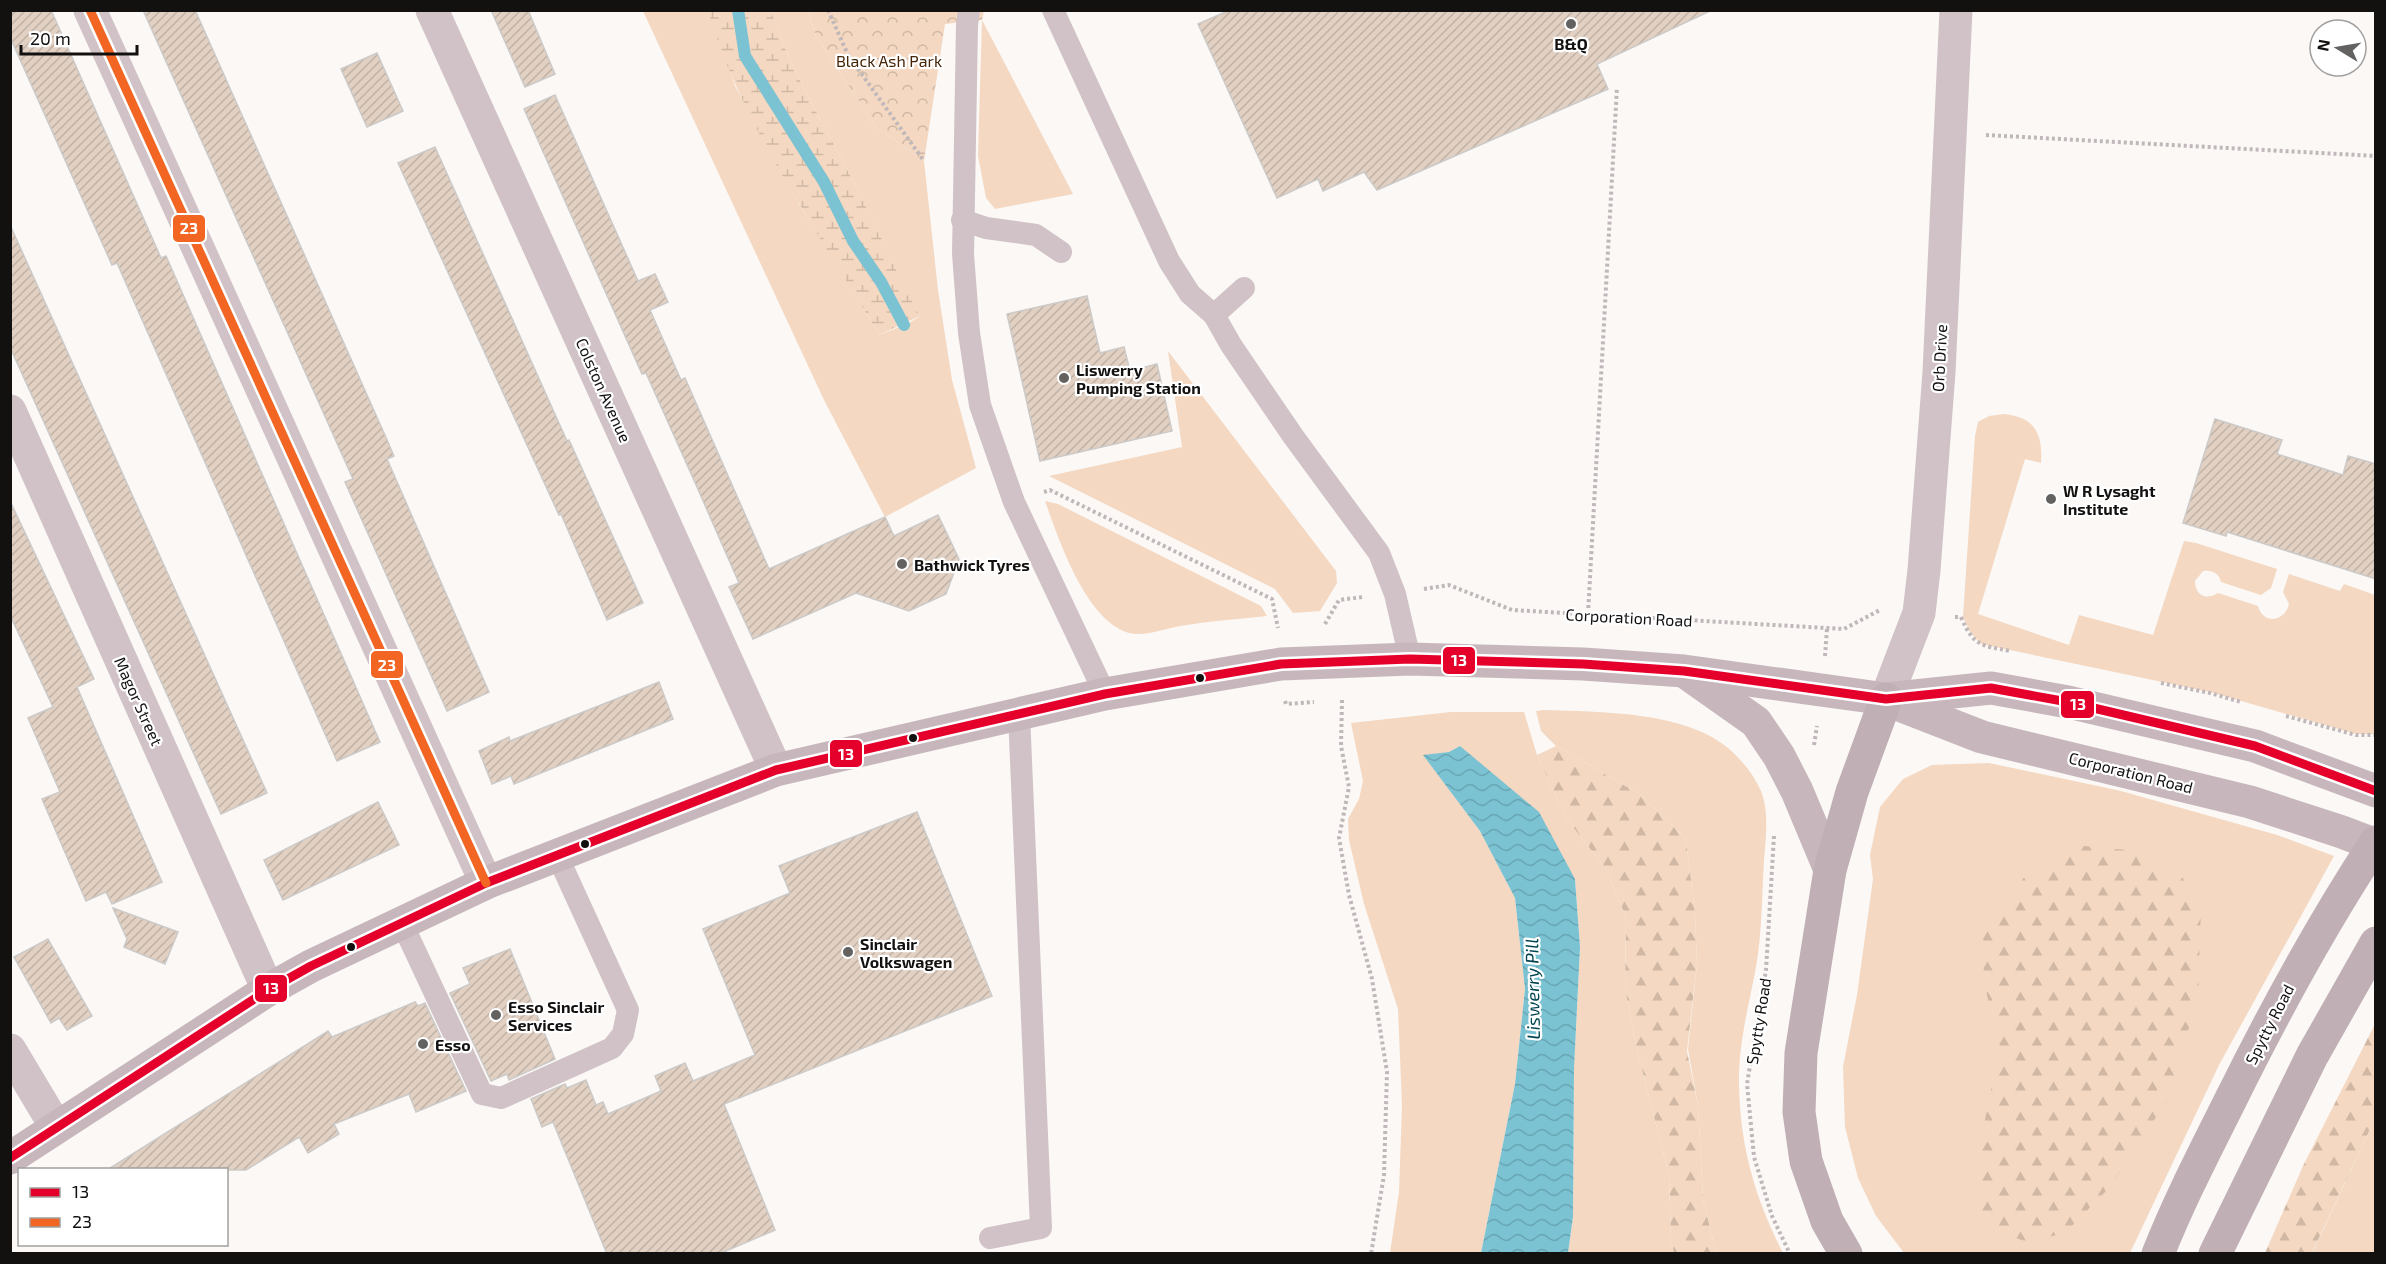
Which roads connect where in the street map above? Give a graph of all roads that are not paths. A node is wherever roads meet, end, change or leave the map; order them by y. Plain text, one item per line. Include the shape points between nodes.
1 (90, 10) edge
2 (432, 10) edge
3 (969, 10) edge
4 (1053, 10) edge
5 (1956, 10) edge
6 (962, 220) junction
7 (1061, 252) dead end
8 (1244, 288) dead end
9 (1214, 315) junction
10 (10, 411) edge
11 (1395, 660) junction
12 (1684, 671) junction
13 (1105, 694) junction
14 (1886, 699) junction
15 (1018, 714) junction
16 (776, 770) junction
17 (2376, 791) edge
18 (2375, 844) edge
19 (557, 855) junction
20 (1830, 870) junction
21 (486, 883) junction
22 (402, 923) junction
23 (2376, 943) edge
24 (268, 990) junction
25 (10, 1050) edge
26 (56, 1127) junction
27 (10, 1158) edge
28 (990, 1238) dead end
29 (1846, 1254) edge
30 (2158, 1254) edge
31 (2215, 1254) edge

1 - 21 street
2 - 16 street, Colston Avenue
3 - 6 lane
4 - 9 lane via 1168,261 1190,294
5 - 14 street, Orb Drive via 1939,372 1924,570 1919,613
6 - 7 lane via 986,228 1036,235
6 - 13 lane via 969,333 980,405 1014,502
8 - 9 lane
9 - 11 lane via 1287,427 1379,553 1395,594
10 - 24 street, Magor Street
11 - 12 street, Corporation Road via 1533,662
11 - 13 street, Corporation Road via 1281,664
12 - 14 street, Corporation Road
12 - 20 street via 1756,722 1797,791
13 - 15 street, Corporation Road
14 - 17 street, Corporation Road via 1991,688 2068,702 2255,746
14 - 18 street, Corporation Road via 1982,737 2250,802
14 - 20 main road via 1852,792
15 - 16 street, Corporation Road
15 - 28 lane via 1041,1228
16 - 19 street, Corporation Road
18 - 30 main road, Spytty Road via 2313,941 2275,1011 2174,1213
19 - 21 street, Corporation Road
19 - 22 lane via 628,1010 623,1034 612,1048 501,1098 482,1094
20 - 29 main road via 1801,1053 1799,1112 1806,1161 1827,1221
21 - 22 street, Corporation Road
22 - 24 street, Corporation Road
23 - 31 main road via 2312,1056
24 - 26 street, Corporation Road
25 - 26 street
26 - 27 street, Corporation Road

